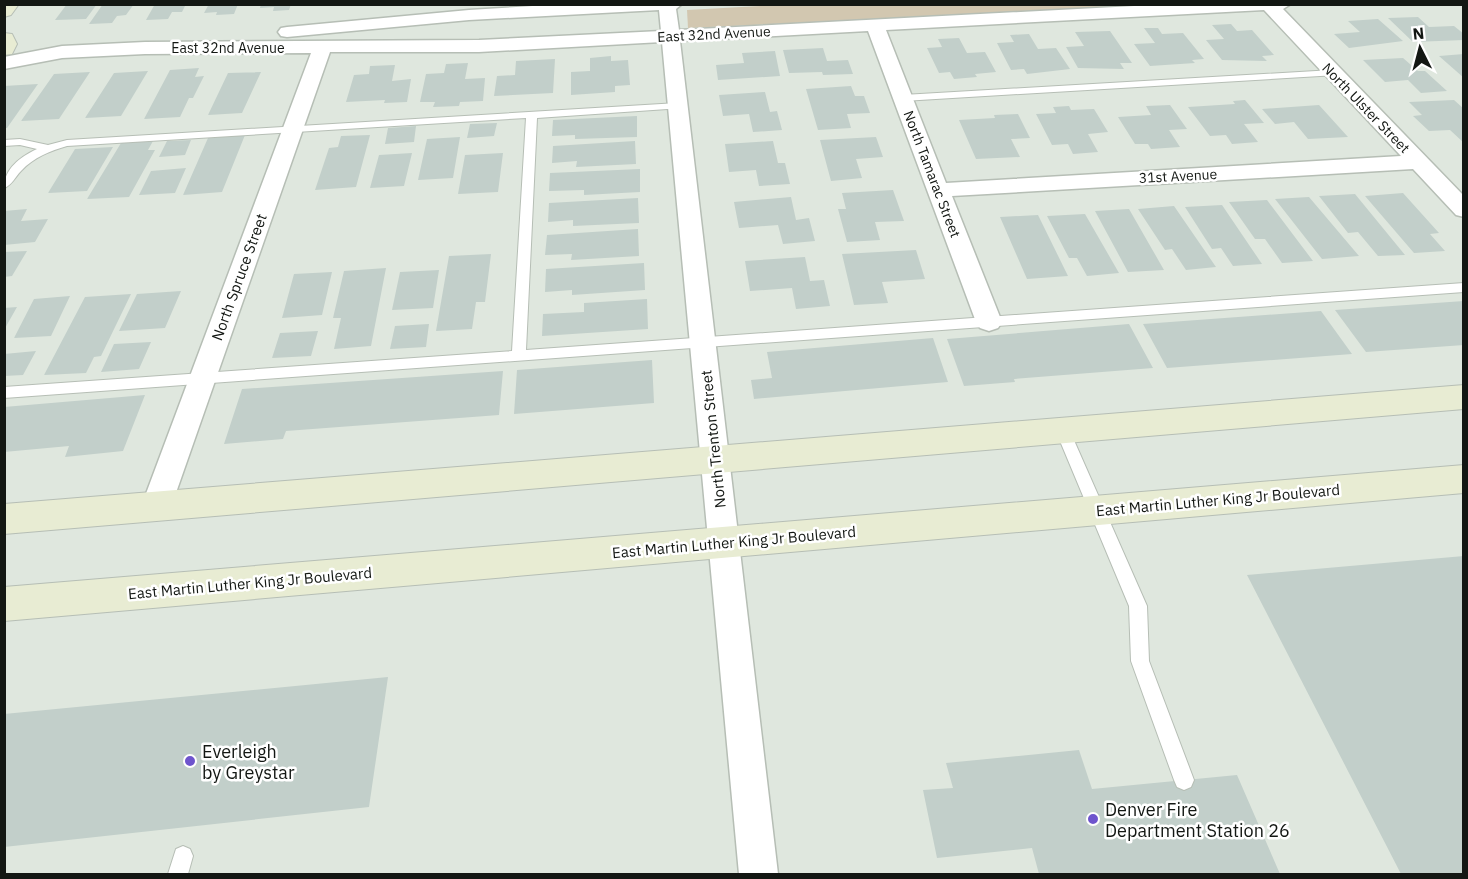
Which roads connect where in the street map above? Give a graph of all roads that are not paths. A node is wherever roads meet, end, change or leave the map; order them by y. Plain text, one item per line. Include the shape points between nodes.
1 (9, 4) edge
2 (338, 4) edge
3 (674, 4) edge
4 (1282, 4) edge
5 (667, 5) edge
6 (1269, 5) edge
7 (4, 11) edge
8 (875, 26) junction
9 (670, 36) junction
10 (326, 38) junction
11 (5, 49) edge
12 (1333, 73) junction
13 (903, 98) junction
14 (678, 106) junction
15 (532, 115) junction
16 (292, 130) junction
17 (4, 143) edge
18 (47, 148) junction
19 (1418, 162) junction
20 (4, 185) edge
21 (939, 190) junction
22 (1464, 210) edge
23 (1464, 287) edge
24 (989, 322) junction
25 (703, 342) junction
26 (519, 356) junction
27 (202, 379) junction
28 (4, 393) edge
29 (1464, 397) edge
30 (1062, 429) junction
31 (716, 461) junction
32 (1464, 479) edge
33 (156, 507) junction
34 (1097, 511) junction
35 (4, 519) edge
36 (724, 543) junction
37 (4, 604) edge
38 (1184, 780) dead end
39 (758, 874) edge

1 - 7 main road
2 - 10 street, North Spruce Street
3 - 5 street, East 32nd Avenue
4 - 6 street, East 32nd Avenue
5 - 9 street, North Trenton Street
5 - 10 street, East 32nd Avenue via 457,16
6 - 8 street, East 32nd Avenue
6 - 12 street, North Ulster Street
8 - 9 street, East 32nd Avenue
8 - 13 street, North Tamarac Street
9 - 10 street, East 32nd Avenue via 479,46
9 - 14 street, North Trenton Street
10 - 11 street, East 32nd Avenue via 62,52
10 - 16 street, North Spruce Street
12 - 13 lane
12 - 19 street, North Ulster Street
13 - 21 street, North Tamarac Street
14 - 15 lane
14 - 25 street, North Trenton Street
15 - 16 lane
15 - 26 lane
16 - 18 lane via 67,143
16 - 27 street, North Spruce Street
17 - 18 lane
18 - 20 lane via 28,157
19 - 21 street, 31st Avenue
19 - 22 street, North Ulster Street
21 - 24 street, North Tamarac Street
23 - 24 lane
24 - 25 lane
25 - 26 lane
25 - 31 street, North Trenton Street
26 - 27 lane
27 - 28 lane
27 - 33 street, North Spruce Street
29 - 30 main road
30 - 31 main road
30 - 34 lane
31 - 33 main road
31 - 36 street, North Trenton Street
32 - 34 main road, East Martin Luther King Jr Boulevard
33 - 35 main road
34 - 36 main road, East Martin Luther King Jr Boulevard
34 - 38 lane via 1138,606 1140,661
36 - 37 main road, East Martin Luther King Jr Boulevard
36 - 39 street, North Trenton Street

